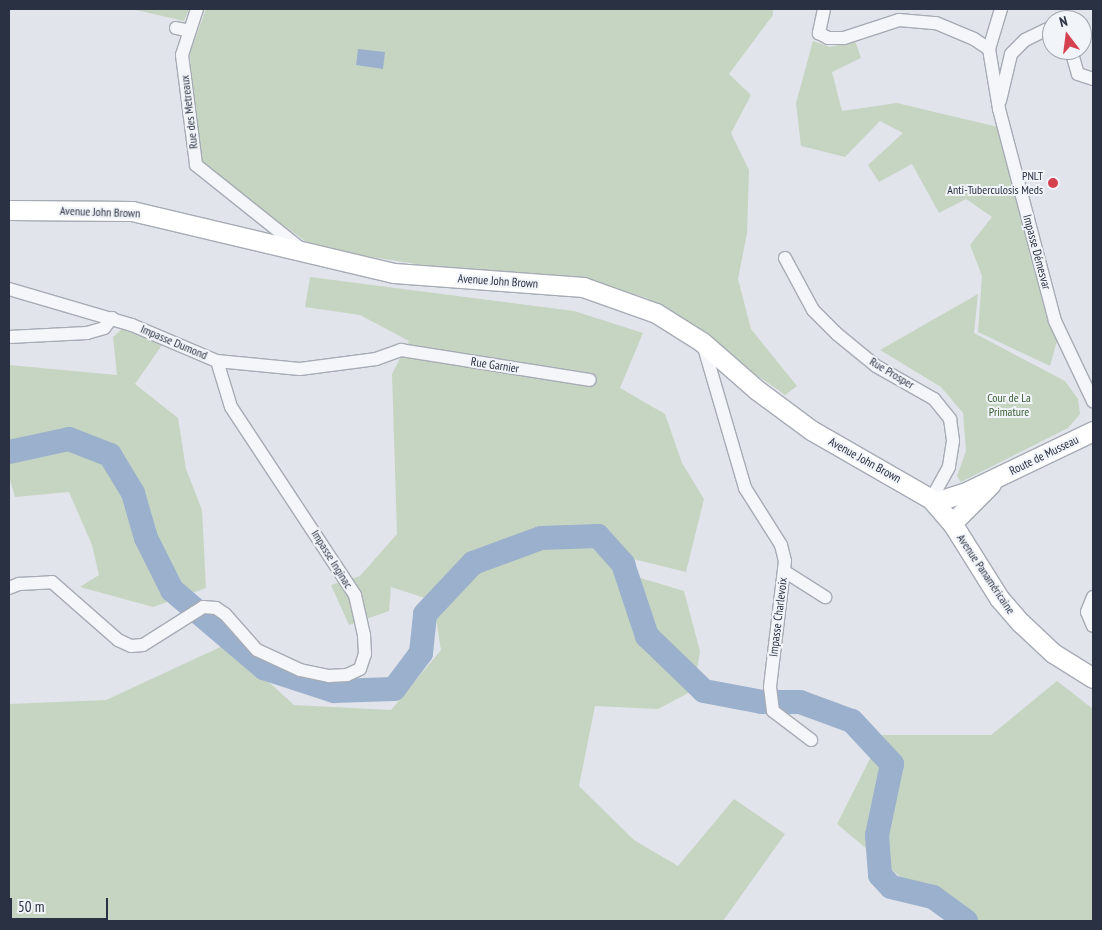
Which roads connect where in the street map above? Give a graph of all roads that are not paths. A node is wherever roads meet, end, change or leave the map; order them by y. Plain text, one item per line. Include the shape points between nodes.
1 (197, 9) edge
2 (824, 9) edge
3 (1001, 9) edge
4 (176, 28) dead end
5 (190, 31) junction
6 (1042, 32) edge
7 (989, 50) junction
8 (1074, 60) edge
9 (1093, 79) edge
10 (999, 108) junction
11 (9, 210) edge
12 (307, 254) junction
13 (785, 258) dead end
14 (9, 289) edge
15 (112, 318) junction
16 (9, 338) edge
17 (702, 342) junction
18 (401, 350) joint
19 (217, 361) junction
20 (590, 380) dead end
21 (1093, 401) edge
22 (1093, 431) edge
23 (995, 479) junction
24 (933, 501) junction
25 (952, 524) junction
26 (784, 571) junction
27 (9, 588) edge
28 (825, 597) dead end
29 (1093, 597) edge
30 (1093, 626) edge
31 (1093, 678) edge
32 (811, 740) dead end

1 - 5 street, Rue des Metreaux
2 - 7 street via 819,33 828,38 844,38 899,20 936,24 974,39
3 - 7 street, Impasse Démesvar
4 - 5 street
5 - 12 street, Rue des Metreaux via 182,55 196,165
6 - 10 street via 1026,40 1011,54
7 - 10 street, Impasse Démesvar
8 - 9 street via 1078,74
10 - 21 street, Impasse Démesvar via 1055,321
11 - 12 main road, Avenue John Brown via 132,211
12 - 17 main road, Avenue John Brown via 394,273 583,287 656,313
13 - 24 street, Rue Prosper via 813,310 837,334 876,366 934,399 950,419 953,441 950,467
14 - 15 street, Impasse Dumond
15 - 16 street via 104,328 86,333
15 - 19 street, Impasse Dumond
17 - 24 main road, Avenue John Brown via 757,390 811,430
17 - 26 street, Impasse Charlevoix via 745,488 781,545
18 - 19 street, Impasse Dumond via 376,360 300,369
18 - 20 street, Rue Garnier
19 - 27 street, Impasse Inginac via 232,407 339,566 355,596 365,654 360,669 347,675 329,676 300,670 257,650 216,608 203,607 187,614 143,645 131,646 118,640 52,582 19,584
22 - 23 main road, Route de Musseau
23 - 24 main road, Route de Musseau
23 - 25 main road, Route de Musseau
24 - 25 main road, Avenue Panaméricaine
25 - 31 main road, Avenue Panaméricaine via 999,598 1020,624 1053,653
26 - 28 street
26 - 32 street, Impasse Charlevoix via 770,687 773,711
29 - 30 street via 1087,612

